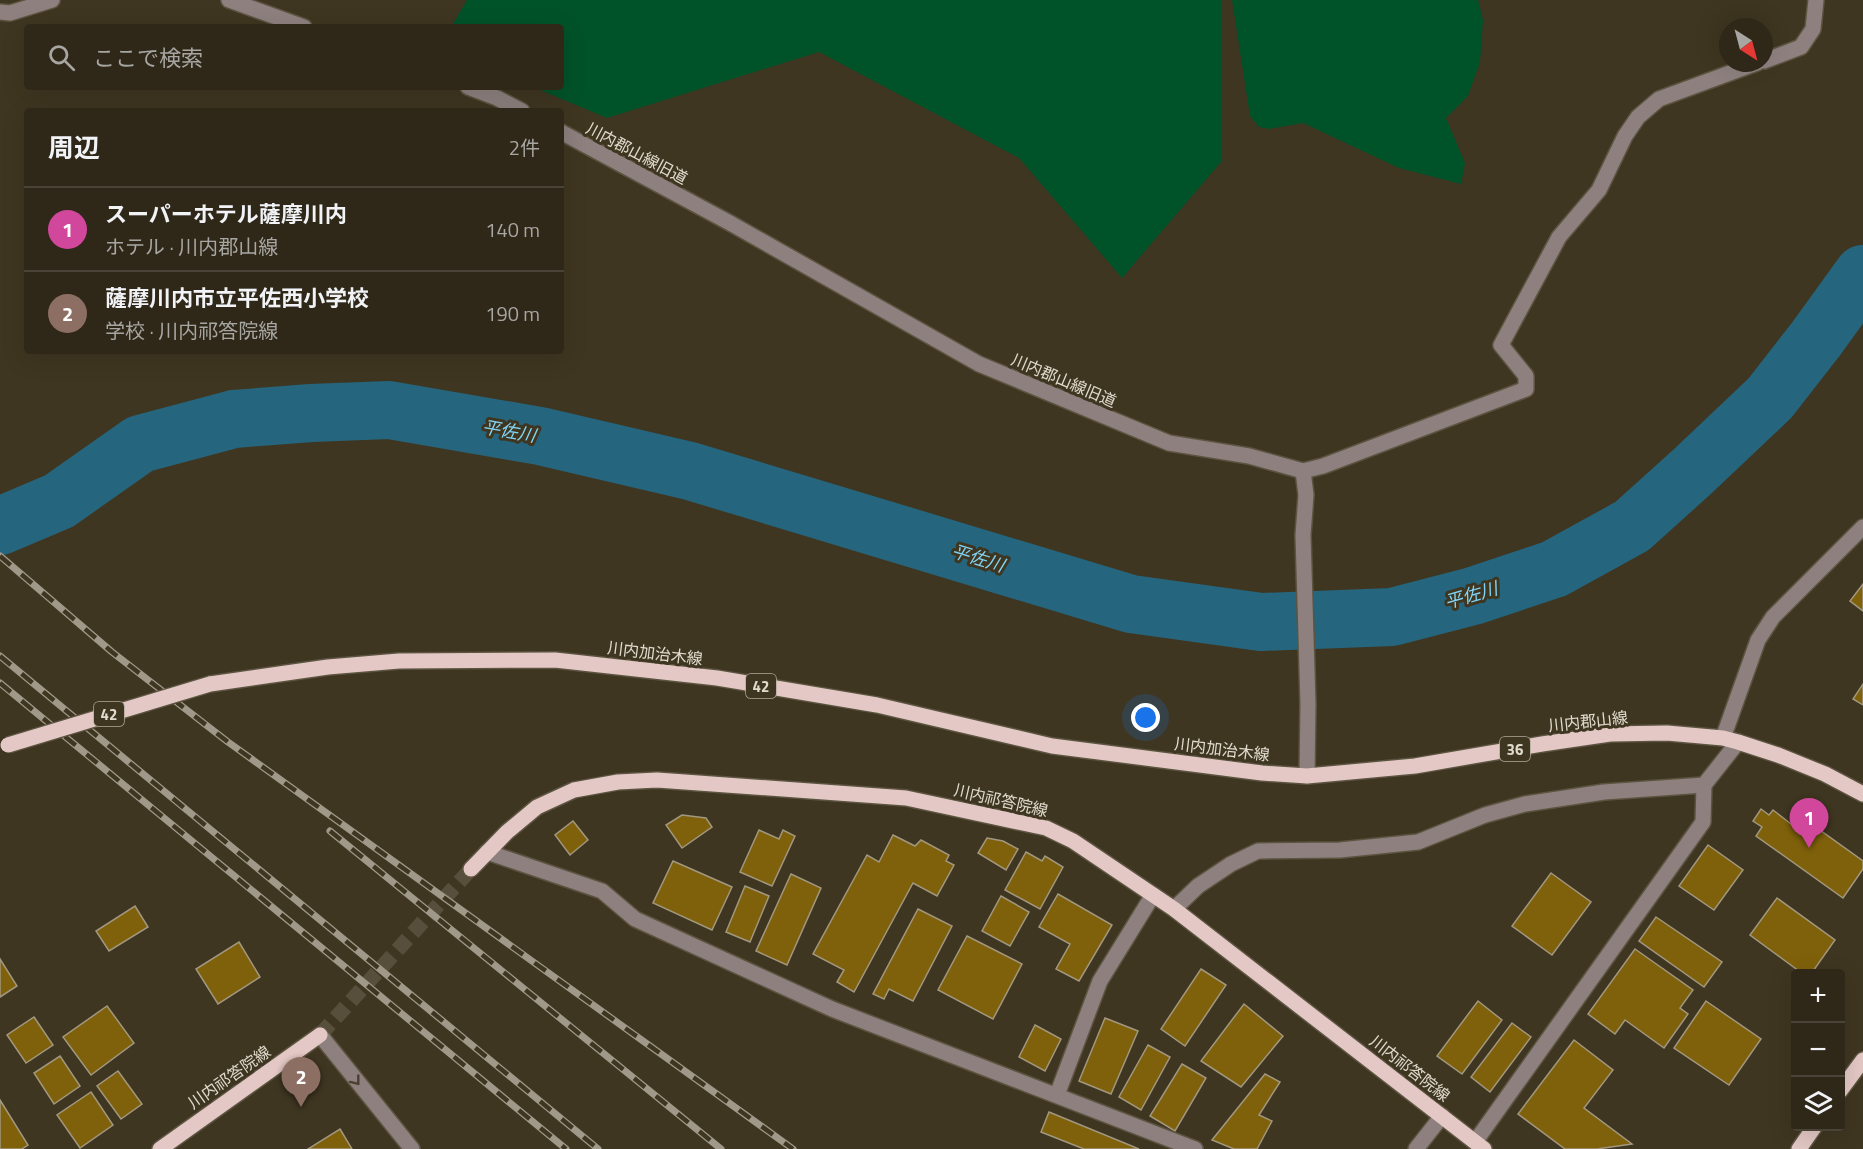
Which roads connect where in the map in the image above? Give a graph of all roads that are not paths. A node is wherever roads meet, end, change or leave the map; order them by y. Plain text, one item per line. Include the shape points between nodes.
1 (52, 0) edge
2 (229, 0) edge
3 (1816, 0) edge
4 (0, 12) edge
5 (296, 24) edge
6 (1773, 58) edge
7 (1732, 72) edge
8 (476, 90) edge
9 (516, 108) edge
10 (564, 134) edge
11 (1303, 471) junction
12 (1863, 526) edge
13 (1730, 740) junction
14 (4, 746) edge
15 (1307, 776) junction
16 (1704, 785) junction
17 (1863, 794) edge
18 (487, 852) junction
19 (471, 869) tunnel mouth
20 (1153, 895) junction
21 (1174, 909) junction
22 (320, 1035) joint
23 (1863, 1060) edge
24 (1845, 1084) edge
25 (1057, 1095) junction
26 (1442, 1116) junction
27 (1812, 1131) edge
28 (1480, 1145) edge
29 (160, 1149) edge
30 (412, 1149) edge
31 (1196, 1149) edge
32 (1416, 1149) edge
33 (1799, 1149) edge

1 - 4 street via 10,14
2 - 5 street
3 - 6 street via 1813,29 1801,47
7 - 11 street via 1659,99 1638,117 1599,190 1559,237 1502,345 1526,376 1526,389
8 - 9 street
10 - 11 street, 川内郡山線旧道 via 979,364 1169,443 1249,456
11 - 15 street
12 - 13 street via 1773,617 1758,640
13 - 15 main road, 川内郡山線 / 36 via 1667,733 1610,734 1415,766
13 - 16 street
13 - 17 main road, 川内郡山線 / 36 via 1825,774
14 - 15 main road, 川内加治木線 / 42, bridge via 210,684 399,661 555,660 717,678 877,705 1052,746
16 - 21 street via 1604,792 1525,804 1485,815 1418,842 1340,850 1258,851 1198,886
16 - 28 street via 1703,822
18 - 19 main road, 川内祁答院線
18 - 20 main road, 川内祁答院線 via 537,807 574,790 657,780 906,798 1046,828 1073,841
18 - 25 street via 602,891 635,919 811,1000
20 - 21 main road, 川内祁答院線
20 - 25 street via 1100,981
21 - 26 main road, 川内祁答院線
22 - 29 main road, 川内祁答院線
22 -> 30 street
23 - 24 main road
25 - 31 street
26 - 28 main road, 川内祁答院線
26 - 32 street
27 - 33 main road

